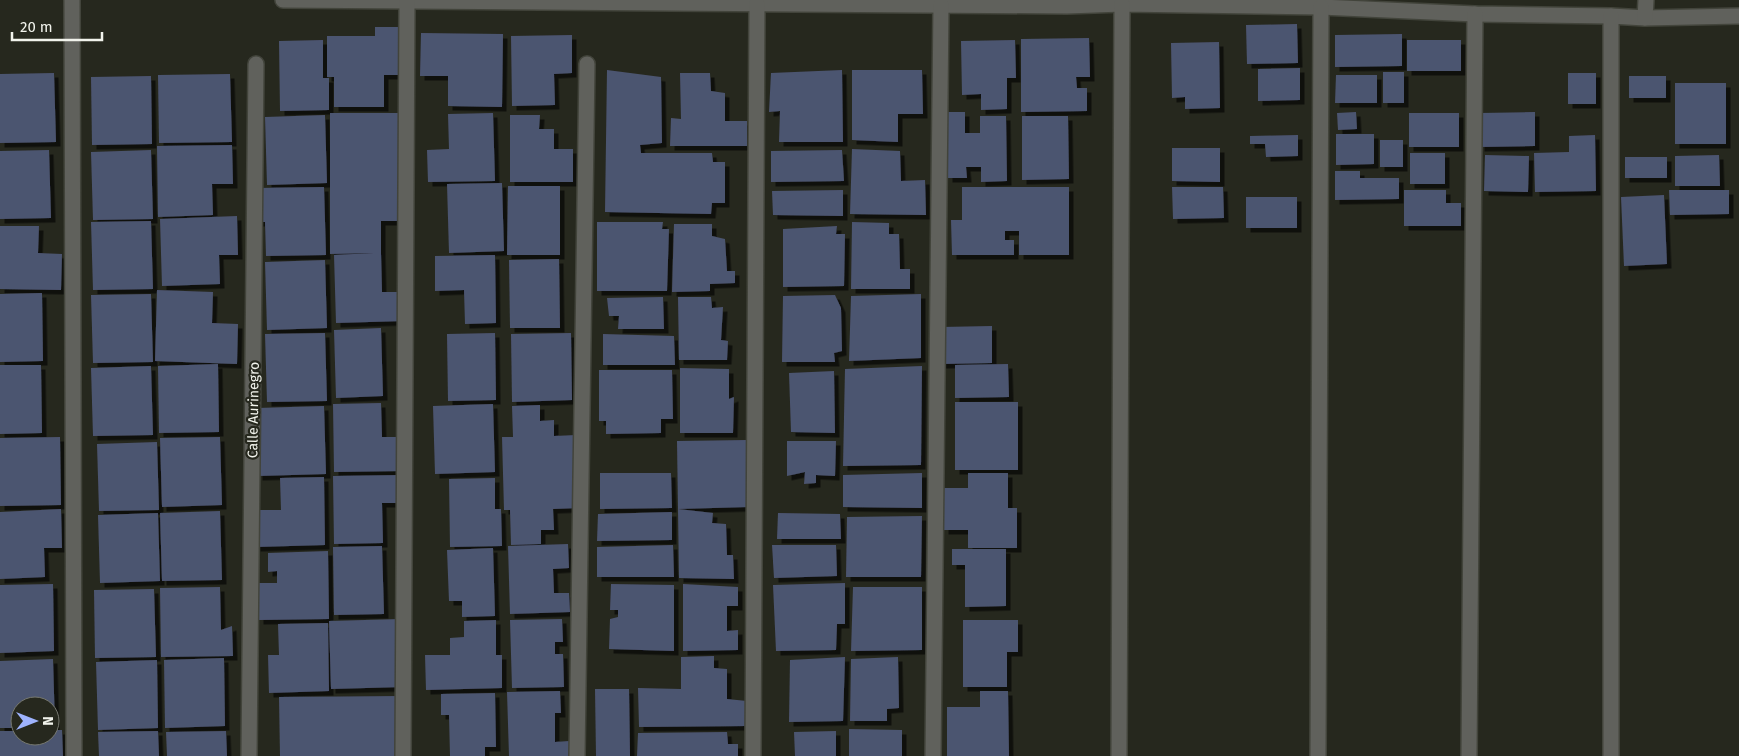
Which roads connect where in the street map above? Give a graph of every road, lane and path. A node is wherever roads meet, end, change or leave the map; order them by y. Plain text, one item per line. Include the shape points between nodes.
1 (72, 0) edge
2 (284, 0) edge
3 (1646, 0) edge
4 (465, 1) edge
5 (407, 2) junction
6 (670, 2) edge
7 (858, 2) edge
8 (1068, 3) edge
9 (757, 4) junction
10 (1122, 4) junction
11 (941, 5) junction
12 (1320, 7) junction
13 (1475, 14) junction
14 (1611, 16) junction
15 (1739, 16) edge
16 (1645, 18) junction
17 (256, 64) dead end
18 (587, 64) dead end
19 (74, 756) edge
20 (249, 756) edge
21 (403, 756) edge
22 (577, 756) edge
23 (753, 756) edge
24 (933, 756) edge
25 (1119, 756) edge
26 (1318, 756) edge
27 (1469, 756) edge
28 (1611, 756) edge

1 - 19 street
2 - 5 street
3 - 16 street
4 - 5 street
4 - 6 street
5 - 21 street
6 - 9 street
7 - 9 street
7 - 11 street
8 - 10 street
8 - 11 street
9 - 23 street
10 - 12 street
10 - 25 street
11 - 24 street
12 - 13 street
12 - 26 street
13 - 14 street
13 - 27 street
14 - 16 street
14 - 28 street
15 - 16 street
17 - 20 street, Calle Aurinegro
18 - 22 street

